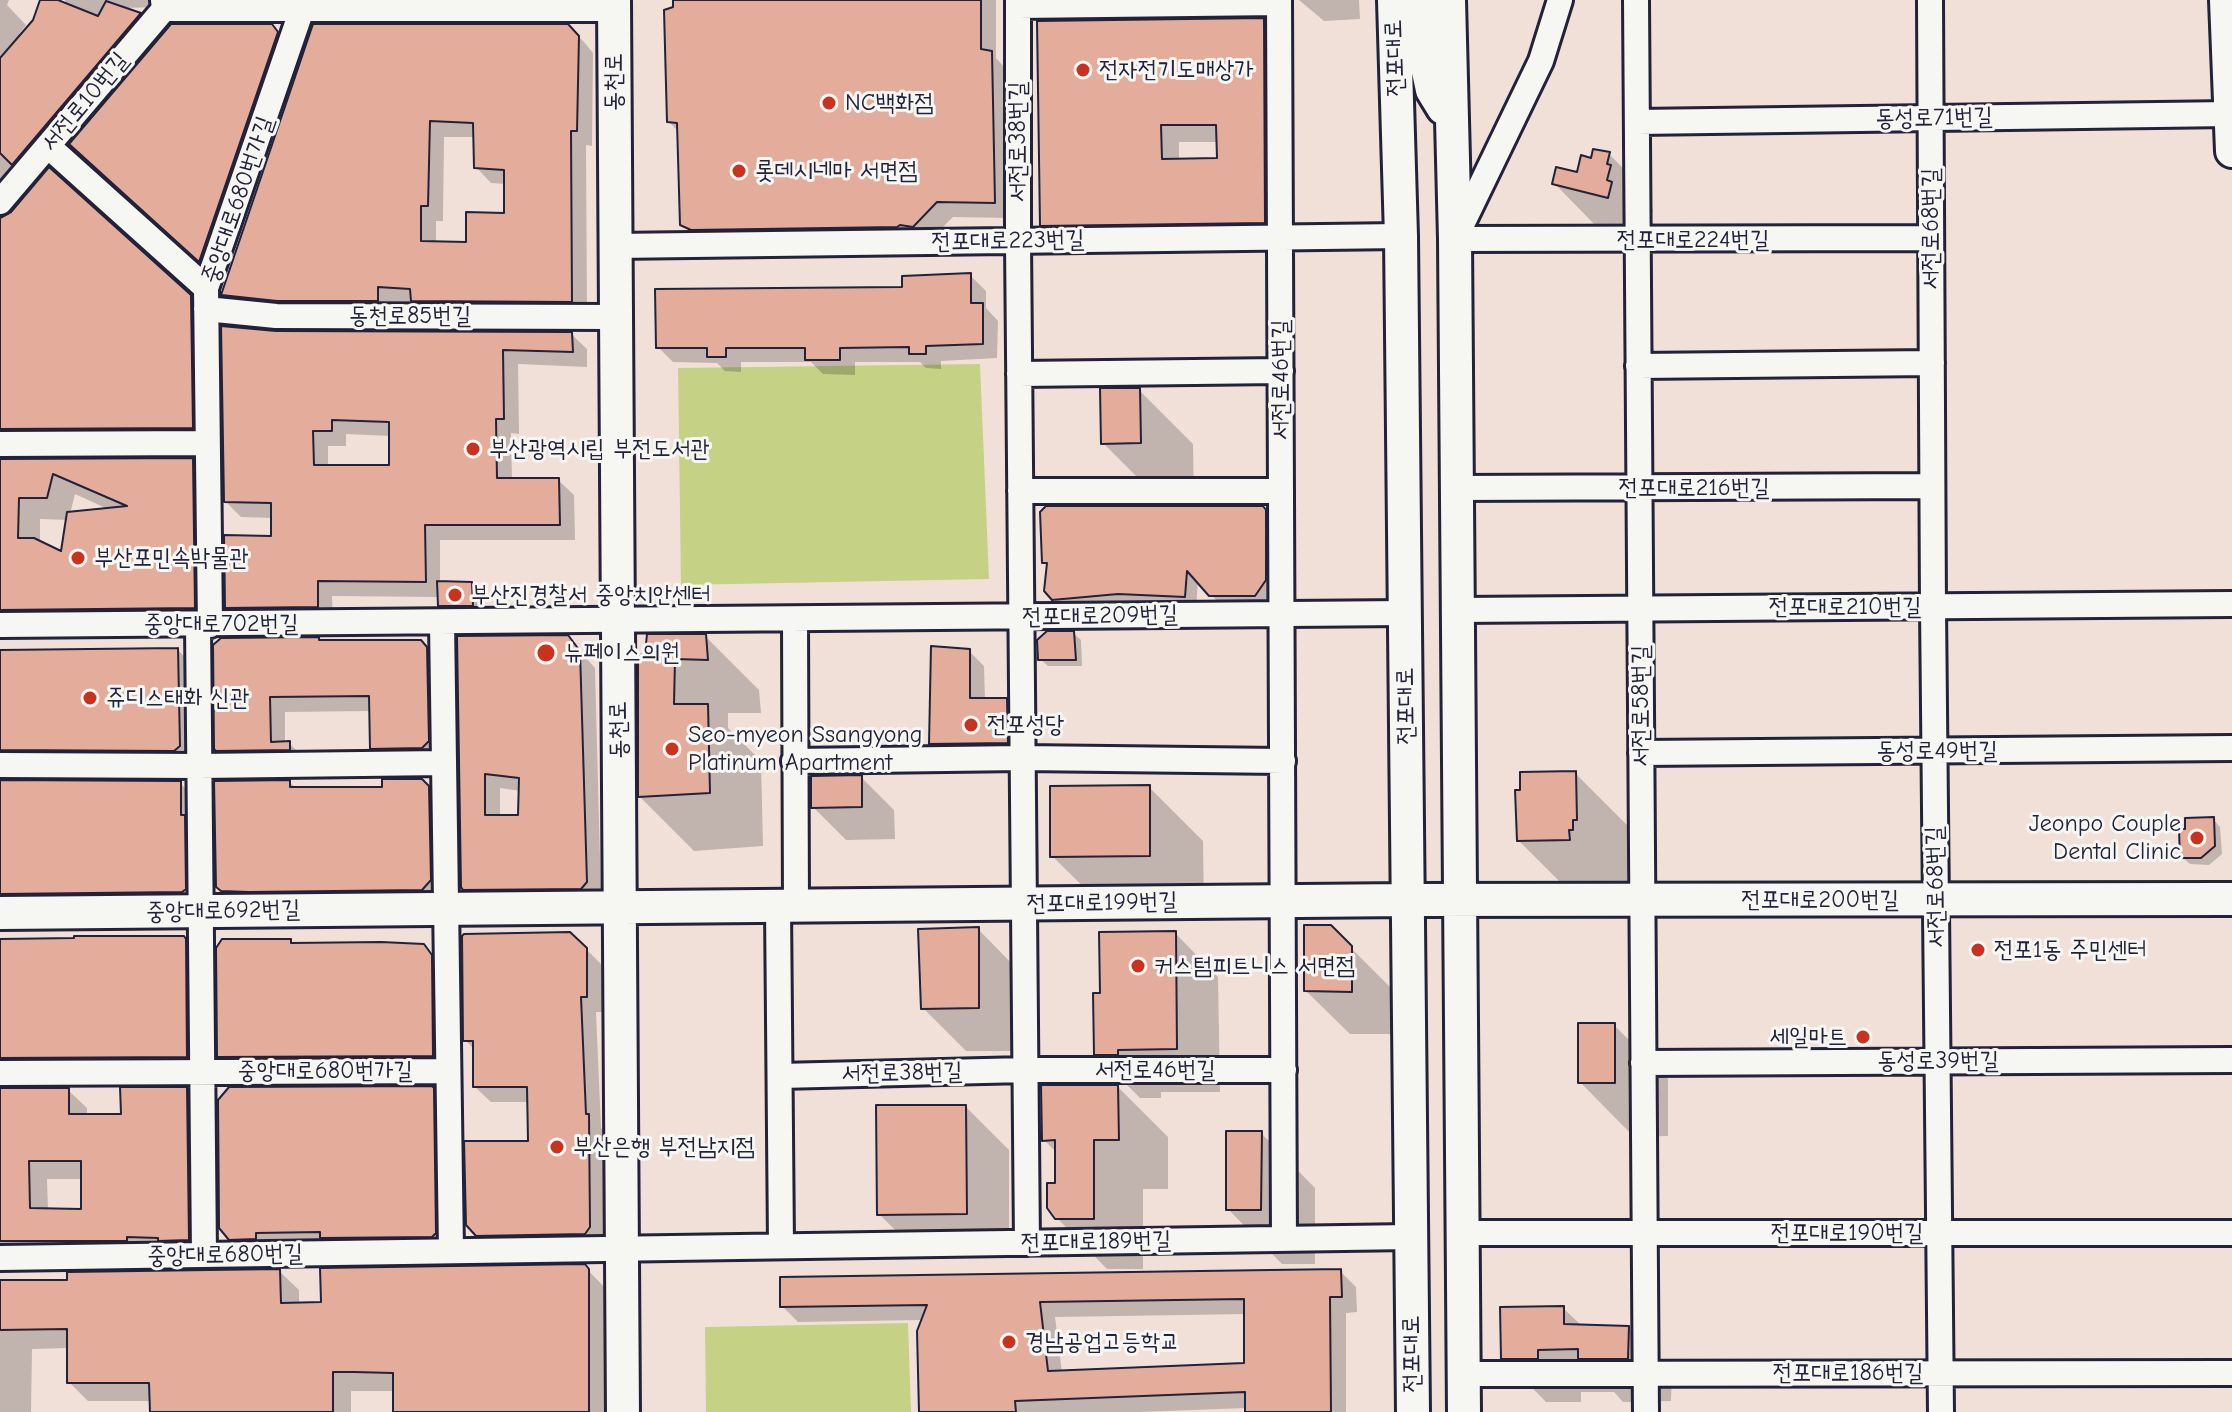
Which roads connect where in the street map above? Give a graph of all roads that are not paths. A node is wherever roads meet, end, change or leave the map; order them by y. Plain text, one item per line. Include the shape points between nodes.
1 (1394, 0) edge
2 (1420, 0) edge
3 (1449, 0) edge
4 (1560, 0) edge
5 (1636, 0) edge
6 (1930, 0) edge
7 (1279, 2) edge
8 (1018, 3) edge
9 (614, 4) edge
10 (163, 5) edge
11 (302, 9) junction
12 (2229, 18) edge
13 (2231, 114) edge
14 (1931, 118) junction
15 (1450, 121) junction
16 (1637, 122) junction
17 (48, 146) junction
18 (2232, 151) edge
19 (0, 202) edge
20 (1401, 236) junction
21 (1280, 237) junction
22 (1931, 238) junction
23 (1455, 239) junction
24 (1638, 240) junction
25 (1018, 241) junction
26 (614, 246) junction
27 (206, 298) junction
28 (614, 317) junction
29 (1932, 363) junction
30 (1638, 366) junction
31 (1281, 371) junction
32 (1019, 374) junction
33 (206, 443) junction
34 (0, 444) edge
35 (1932, 486) junction
36 (1456, 488) junction
37 (1639, 488) junction
38 (1020, 491) junction
39 (1281, 491) junction
40 (2232, 604) edge
41 (1933, 607) junction
42 (1640, 609) junction
43 (1458, 610) junction
44 (1405, 613) junction
45 (1282, 614) junction
46 (1021, 617) junction
47 (795, 619) junction
48 (617, 621) junction
49 (442, 622) junction
50 (0, 625) edge
51 (204, 625) junction
52 (2232, 748) edge
53 (1934, 751) junction
54 (1641, 753) junction
55 (1022, 758) junction
56 (794, 761) junction
57 (1283, 761) junction
58 (443, 763) junction
59 (0, 765) edge
60 (199, 766) junction
61 (1936, 899) junction
62 (2232, 899) edge
63 (1408, 900) junction
64 (1460, 900) junction
65 (1642, 900) junction
66 (1283, 901) junction
67 (1024, 904) junction
68 (787, 906) junction
69 (620, 907) junction
70 (447, 909) junction
71 (201, 911) junction
72 (0, 913) edge
73 (2232, 1060) edge
74 (1938, 1061) junction
75 (1643, 1063) junction
76 (1025, 1070) junction
77 (1284, 1070) junction
78 (448, 1071) junction
79 (202, 1072) junction
80 (0, 1073) edge
81 (780, 1076) junction
82 (1462, 1233) junction
83 (1644, 1233) junction
84 (1939, 1233) junction
85 (2232, 1233) edge
86 (1411, 1237) junction
87 (1284, 1239) junction
88 (1027, 1243) junction
89 (781, 1246) junction
90 (621, 1249) junction
91 (451, 1251) junction
92 (204, 1255) junction
93 (0, 1258) edge
94 (1941, 1373) junction
95 (2232, 1373) edge
96 (1463, 1374) junction
97 (1645, 1374) junction
98 (623, 1412) edge
99 (1413, 1412) edge
100 (1464, 1412) edge
101 (1646, 1412) edge
102 (1941, 1412) edge

1 - 20 main road, 전포대로
2 - 15 main road via 1421,38 1432,90
3 - 15 main road
4 - 23 street via 1541,61
5 - 16 street, 서전로58번길
6 - 14 street, 서전로68번길
7 - 8 street, 서전로38번길
7 - 21 street, 서전로46번길
8 - 25 street, 서전로38번길
9 - 11 street
9 - 26 main road, 동천로
10 - 11 street
10 - 17 street, 서전로10번길
11 - 27 street, 중앙대로680번가길
12 - 13 main road
13 - 14 street, 동성로71번길
13 - 18 main road
14 - 16 street, 동성로71번길
14 - 22 street, 서전로68번길
15 - 23 main road
16 - 24 street, 서전로58번길
17 - 19 street, 서전로10번길
17 - 27 street
20 - 21 street, 전포대로223번길
20 - 44 main road, 전포대로
21 - 25 street, 전포대로223번길
21 - 31 street, 서전로46번길
22 - 24 street, 전포대로224번길
22 - 29 street, 서전로68번길
23 - 24 street, 전포대로224번길
23 - 36 main road
24 - 30 street, 서전로58번길
25 - 26 street, 전포대로223번길
25 - 32 street, 서전로38번길
26 - 28 main road, 동천로
27 - 28 street, 동천로85번길 via 276,316
27 - 33 street, 중앙대로680번가길
28 - 48 main road, 동천로
29 - 30 street
29 - 35 street, 서전로68번길
30 - 37 street, 서전로58번길
31 - 32 street
31 - 39 street, 서전로46번길
32 - 38 street, 서전로38번길
33 - 34 street
33 - 51 street, 중앙대로680번가길
35 - 37 street, 전포대로216번길
35 - 41 street, 서전로68번길
36 - 37 street, 전포대로216번길
36 - 43 main road
37 - 42 street, 서전로58번길
38 - 39 street
38 - 46 street, 서전로38번길
39 - 45 street, 서전로46번길
40 - 41 street, 전포대로210번길
41 - 42 street, 전포대로210번길
41 - 53 street, 서전로68번길
42 - 43 street, 전포대로210번길
42 - 54 street, 서전로58번길
43 - 64 main road
44 - 45 street, 전포대로209번길
44 - 63 main road, 전포대로
45 - 46 street, 전포대로209번길
45 - 57 street, 서전로46번길
46 - 47 street, 전포대로209번길
46 - 55 street, 서전로38번길
47 - 48 street, 전포대로209번길
47 - 56 street
48 - 49 street, 중앙대로702번길
48 - 69 main road, 동천로
49 - 51 street, 중앙대로702번길
49 - 58 street
50 - 51 street, 중앙대로702번길
51 - 60 street, 중앙대로680번가길
52 - 53 street, 동성로49번길
53 - 54 street, 동성로49번길
53 - 61 street, 서전로68번길
54 - 65 street, 서전로58번길
55 - 56 street
55 - 57 street
55 - 67 street, 서전로38번길
56 - 68 street
57 - 66 street, 서전로46번길
58 - 60 street
58 - 70 street
59 - 60 street
60 - 71 street, 중앙대로680번가길
61 - 62 main road, 전포대로200번길
61 - 65 main road, 전포대로200번길
61 - 74 street, 서전로68번길
63 - 64 main road, 전포대로200번길
63 - 66 main road, 전포대로199번길
63 - 86 main road, 전포대로
64 - 65 main road, 전포대로200번길
64 - 82 main road
65 - 75 street, 서전로58번길
66 - 67 main road, 전포대로199번길
66 - 77 street, 서전로46번길
67 - 68 main road, 전포대로199번길
67 - 76 street, 서전로38번길
68 - 69 main road, 전포대로199번길
68 - 81 street
69 - 70 main road, 중앙대로692번길
69 - 90 main road, 동천로
70 - 71 main road, 중앙대로692번길
70 - 78 street
71 - 72 main road, 중앙대로692번길
71 - 79 street, 중앙대로680번가길
73 - 74 street, 동성로39번길
74 - 75 street, 동성로39번길
74 - 84 street, 서전로68번길
75 - 83 street, 서전로58번길
76 - 77 street, 서전로46번길
76 - 81 street, 서전로38번길
76 - 88 street, 서전로38번길
77 - 87 street, 서전로46번길
78 - 79 street, 중앙대로680번가길
78 - 91 street
79 - 80 street, 중앙대로680번가길
79 - 92 street, 중앙대로680번가길
81 - 89 street
82 - 83 street, 전포대로190번길
82 - 96 main road
83 - 84 street, 전포대로190번길
83 - 97 street, 서전로58번길
84 - 85 street, 전포대로190번길
84 - 94 street, 서전로68번길
86 - 87 street, 전포대로189번길
86 - 99 main road, 전포대로
87 - 88 street, 전포대로189번길
88 - 89 street, 전포대로189번길
89 - 90 street, 전포대로189번길
90 - 91 street, 중앙대로680번길
90 - 98 main road, 동천로
91 - 92 street, 중앙대로680번길
92 - 93 street, 중앙대로680번길
94 - 95 street, 전포대로186번길
94 - 97 street, 전포대로186번길
94 - 102 street, 서전로68번길
96 - 97 street, 전포대로186번길
96 - 100 main road
97 - 101 street, 서전로58번길

